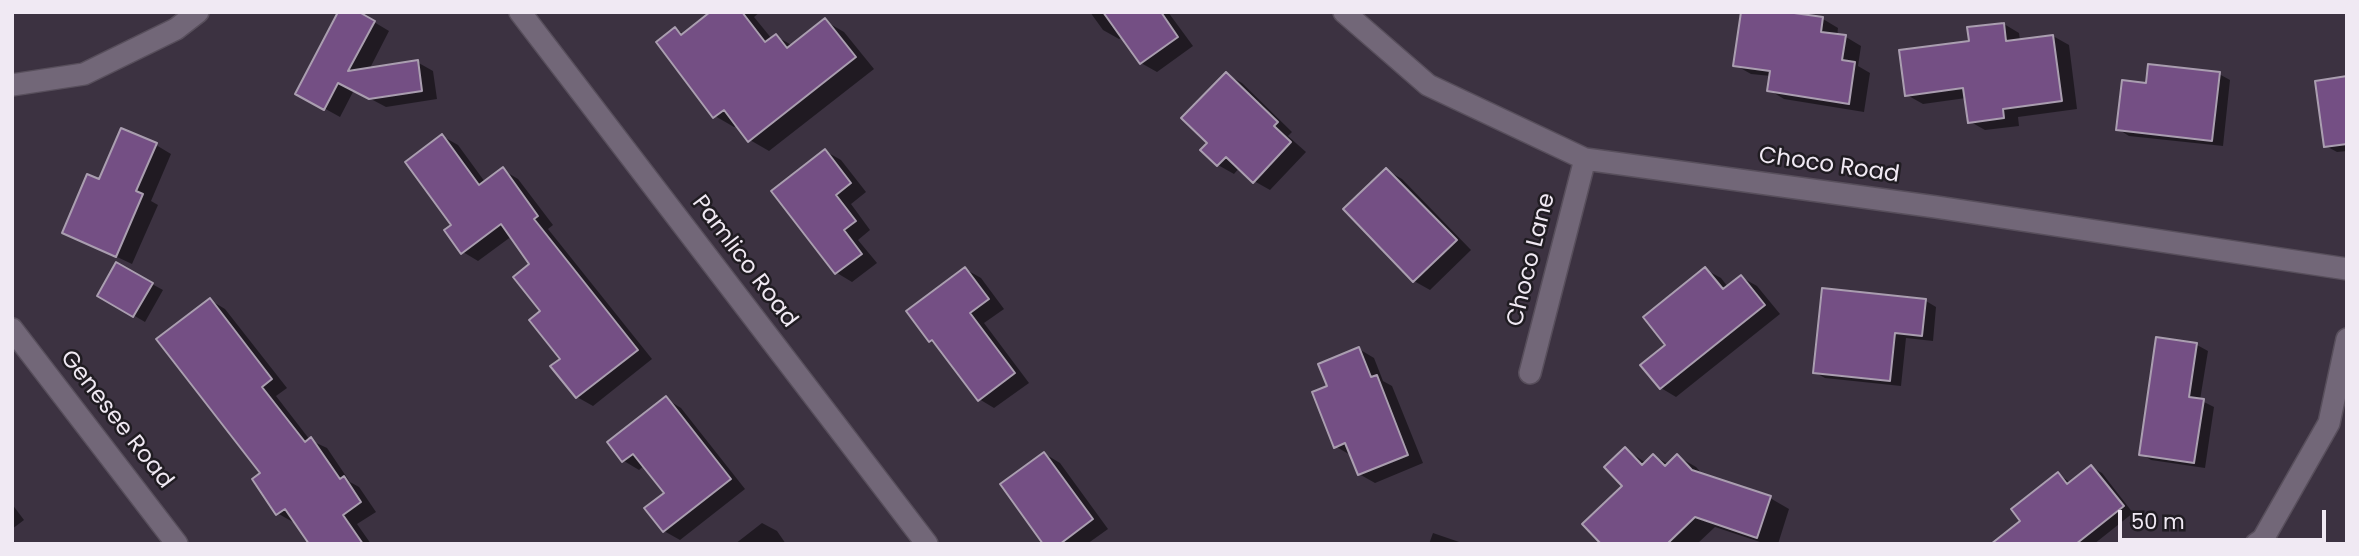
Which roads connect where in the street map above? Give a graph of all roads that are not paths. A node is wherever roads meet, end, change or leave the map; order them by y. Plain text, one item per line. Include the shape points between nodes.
1 (198, 12) edge
2 (520, 12) edge
3 (1344, 12) edge
4 (12, 85) edge
5 (1585, 159) junction
6 (2347, 270) edge
7 (12, 329) edge
8 (2347, 339) edge
9 (1530, 373) dead end
10 (177, 544) edge
11 (927, 544) edge
12 (2256, 544) edge

1 - 4 street via 176,29 84,74
2 - 11 street, Pamlico Road
3 - 5 street, Choco Road via 1428,85
5 - 6 street, Choco Road
5 - 9 street, Choco Lane
7 - 10 street, Genesee Road
8 - 12 street via 2329,423

